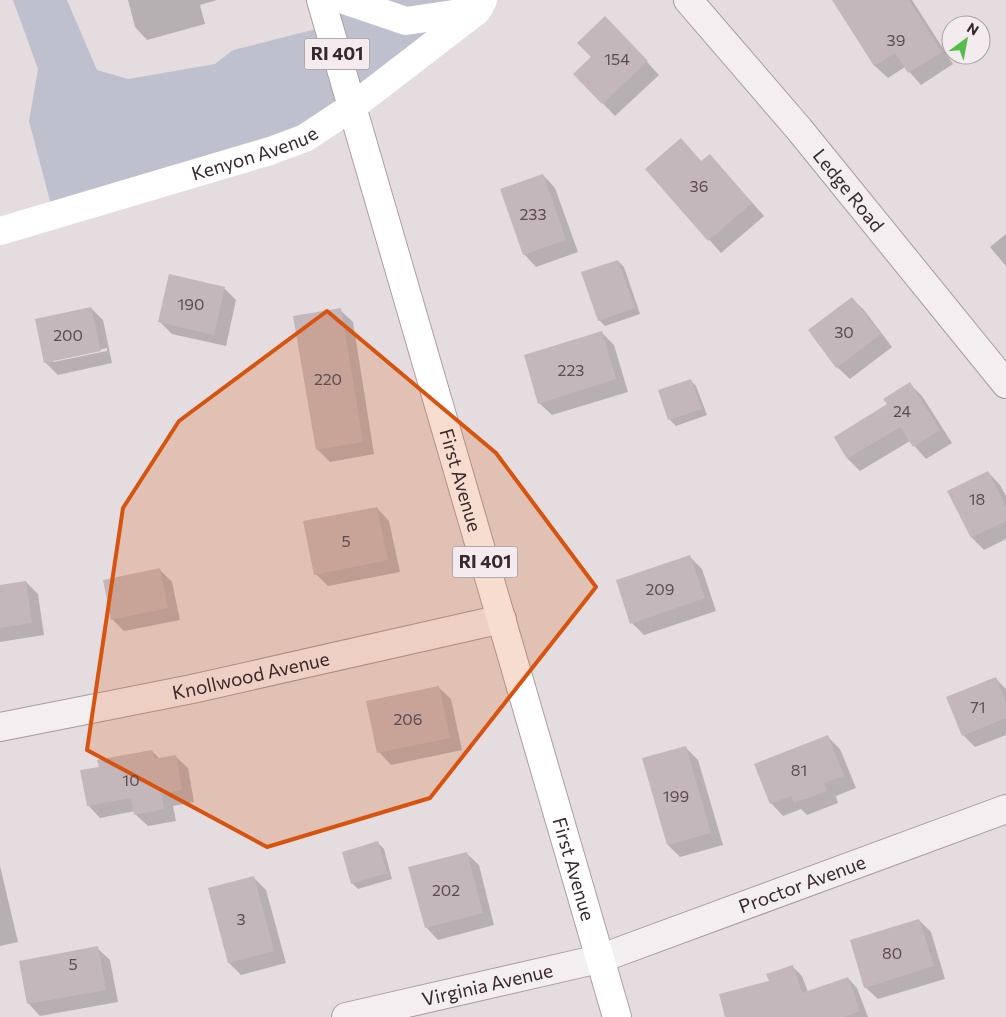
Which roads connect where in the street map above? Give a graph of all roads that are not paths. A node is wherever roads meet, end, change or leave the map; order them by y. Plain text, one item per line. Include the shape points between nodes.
1 (321, 0) edge
2 (344, 0) edge
3 (688, 0) edge
4 (480, 5) edge
5 (352, 107) junction
6 (0, 231) edge
7 (1006, 384) edge
8 (502, 619) junction
9 (0, 726) edge
10 (1006, 809) edge
11 (599, 959) junction
12 (346, 1017) edge
13 (617, 1017) edge

1 - 5 main road, First Avenue / RI 401
2 - 4 main road, Kenyon Avenue via 406,21
3 - 7 street, Ledge Road via 799,129
4 - 5 main road, Kenyon Avenue
5 - 6 main road, Kenyon Avenue via 305,138 270,151
5 - 8 main road, First Avenue / RI 401
8 - 9 street, Knollwood Avenue via 192,689
8 - 11 main road, First Avenue / RI 401
10 - 11 street, Proctor Avenue
11 - 12 street, Virginia Avenue
11 - 13 main road, First Avenue / RI 401

